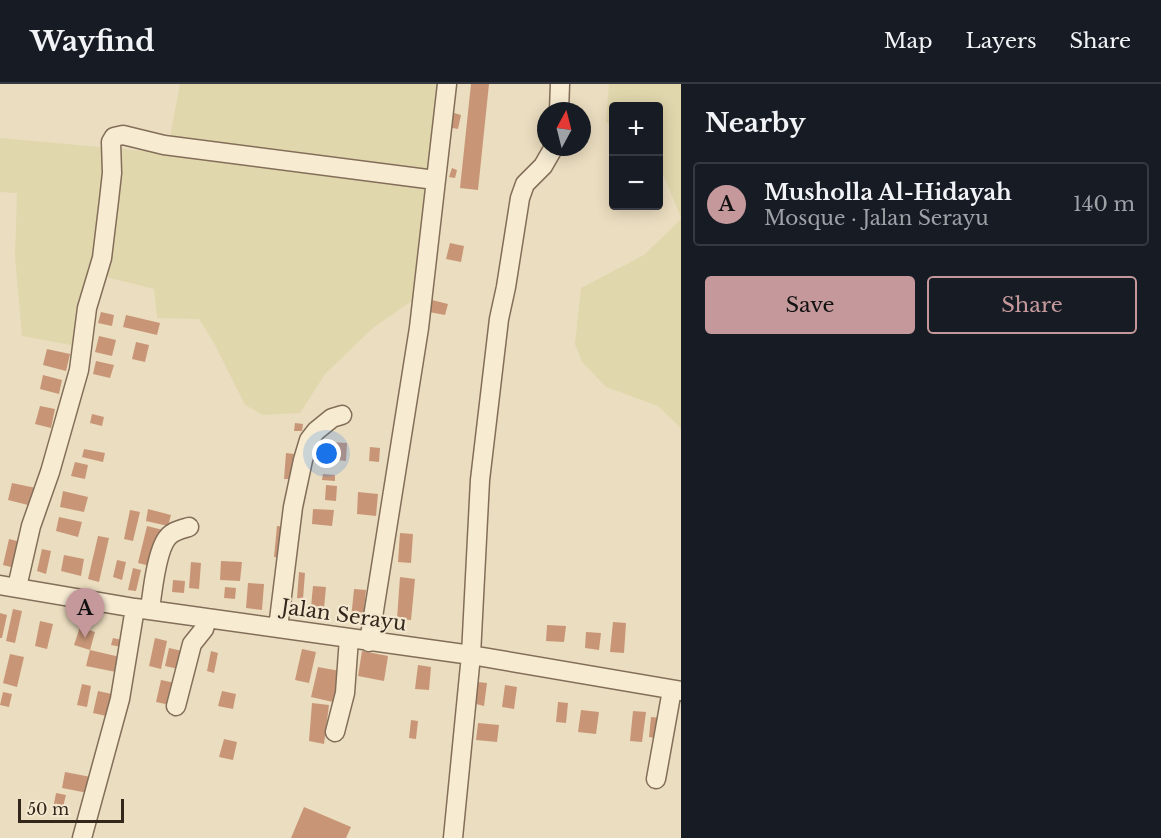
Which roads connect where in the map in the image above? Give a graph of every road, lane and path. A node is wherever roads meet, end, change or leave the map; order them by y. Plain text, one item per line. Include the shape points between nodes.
1 (447, 84) edge
2 (560, 84) edge
3 (559, 102) edge
4 (549, 156) edge
5 (435, 180) junction
6 (342, 415) dead end
7 (189, 527) dead end
8 (9, 586) edge
9 (142, 609) junction
10 (207, 618) junction
11 (278, 628) junction
12 (349, 638) junction
13 (369, 642) junction
14 (471, 655) junction
15 (676, 691) edge
16 (176, 706) dead end
17 (335, 732) dead end
18 (656, 779) dead end
19 (82, 838) edge
20 (453, 838) edge

1 - 5 street
2 - 3 street
4 - 14 street via 525,184 520,198 499,319 480,480
5 - 8 street via 164,146 123,135 114,137 102,258 87,308 79,370 50,472
5 - 13 street via 418,328
6 - 11 street via 332,418 309,440 293,507
7 - 9 street via 166,539
8 - 9 street, Jalan Serayu
9 - 10 street, Jalan Serayu
9 - 19 street
10 - 11 street, Jalan Serayu
10 - 16 street via 192,644
11 - 12 street, Jalan Serayu
12 - 13 street, Jalan Serayu
12 - 17 street via 345,693
13 - 14 street, Jalan Serayu
14 - 15 street, Jalan Serayu
14 - 20 street
15 - 18 street

